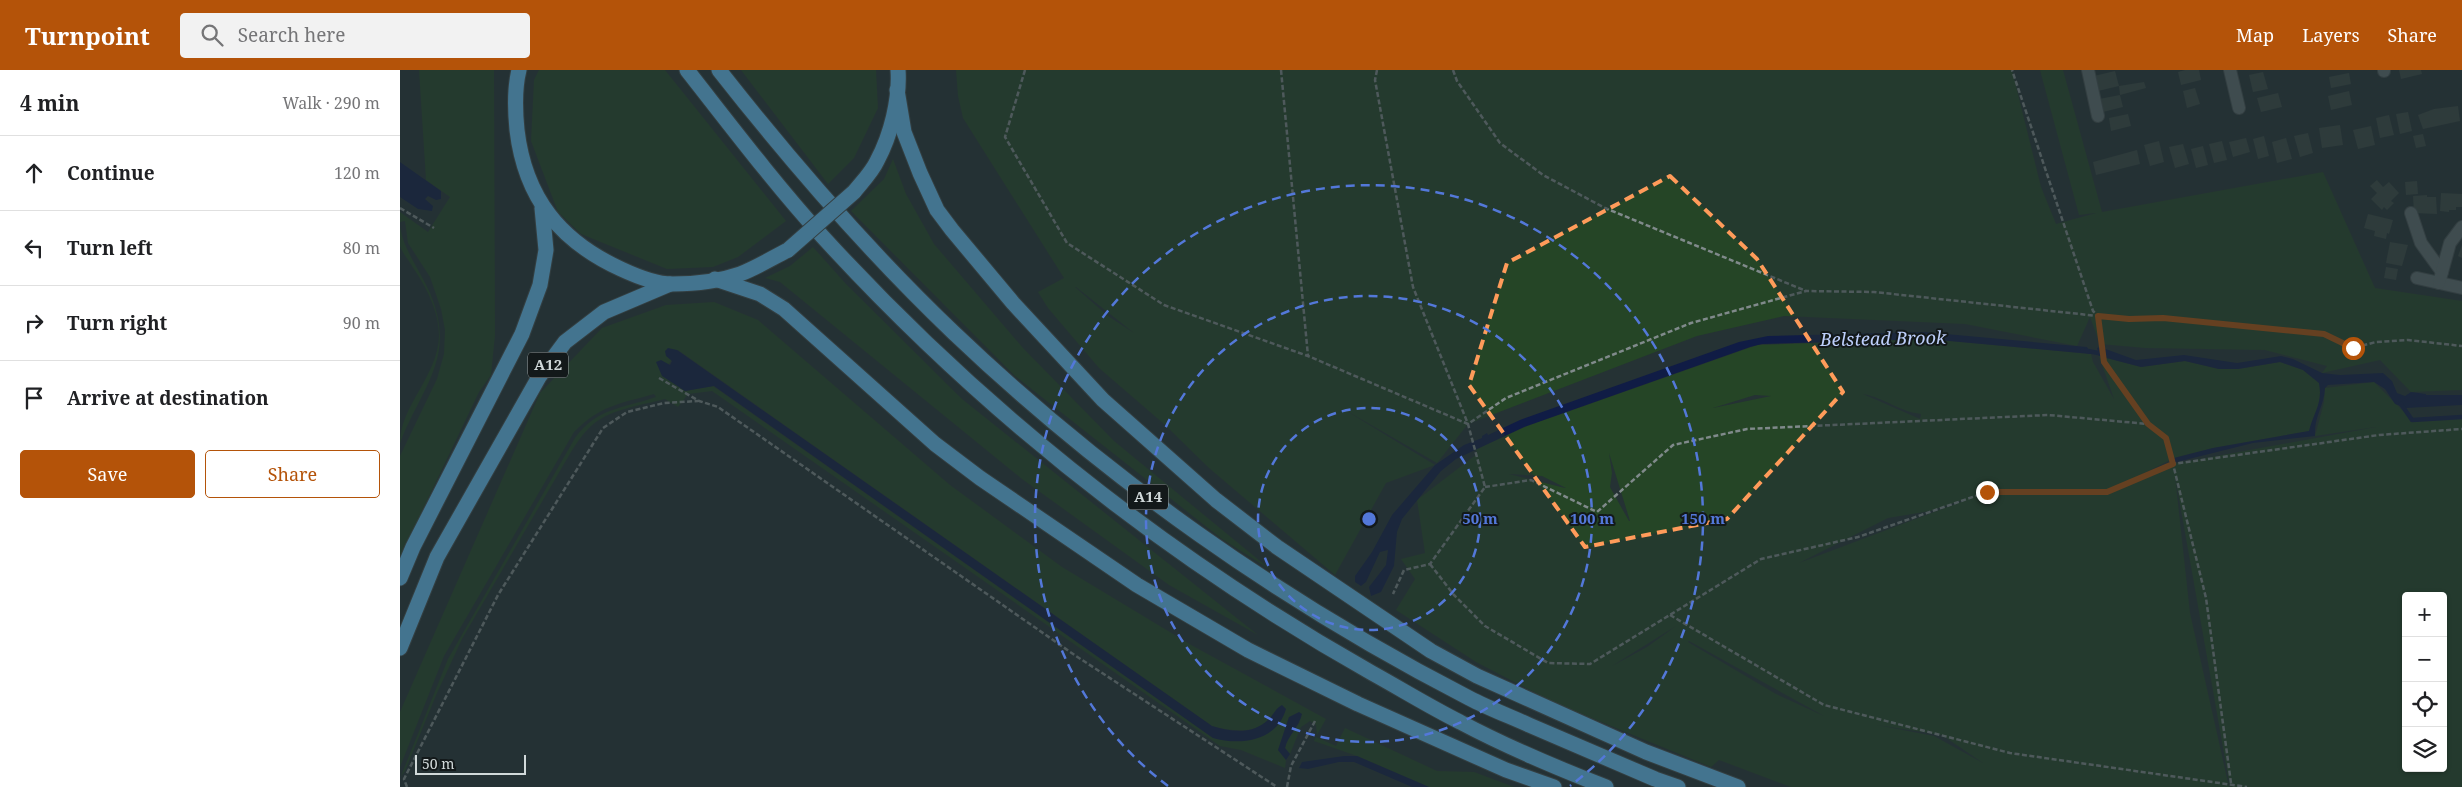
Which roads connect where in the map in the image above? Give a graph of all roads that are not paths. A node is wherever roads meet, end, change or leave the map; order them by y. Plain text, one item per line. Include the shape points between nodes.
1 (687, 70) edge
2 (719, 70) edge
3 (898, 70) edge
4 (2088, 70) edge
5 (2230, 70) edge
6 (516, 75) edge
7 (897, 90) junction
8 (2239, 108) dead end
9 (2098, 116) dead end
10 (542, 208) junction
11 (2411, 213) dead end
12 (2462, 227) edge
13 (2442, 272) junction
14 (2417, 278) dead end
15 (715, 280) junction
16 (670, 284) junction
17 (2462, 288) edge
18 (400, 578) edge
19 (400, 648) edge
20 (1554, 787) edge
21 (1606, 787) edge
22 (1678, 787) edge
23 (1738, 787) edge

1 - 21 highway, A14 via 821,235 910,328 991,403 1125,512 1221,580 1319,643 1461,723
2 - 22 highway, A14 via 840,216 954,333 1074,440 1142,493 1309,607 1470,699
3 - 7 highway
4 - 9 street
5 - 8 street
6 - 10 highway via 519,147
7 - 15 highway, bridge via 890,128 877,162 854,192 788,250 740,274
7 - 23 highway, A14 via 904,132 920,173 937,210 952,230 1013,303 1103,400 1216,500 1277,547 1389,623 1469,672 1646,752
10 - 16 highway via 578,244 604,261 635,275
10 - 18 highway, A12 via 546,250 540,285 522,334 412,547
11 - 13 street via 2418,236
12 - 13 street via 2452,238
13 - 14 street
13 - 17 street
15 - 16 highway
15 - 20 highway via 760,294 784,309 935,444 1137,585 1282,667 1506,770
16 - 19 highway, A12 via 604,312 565,342 539,377 437,557

